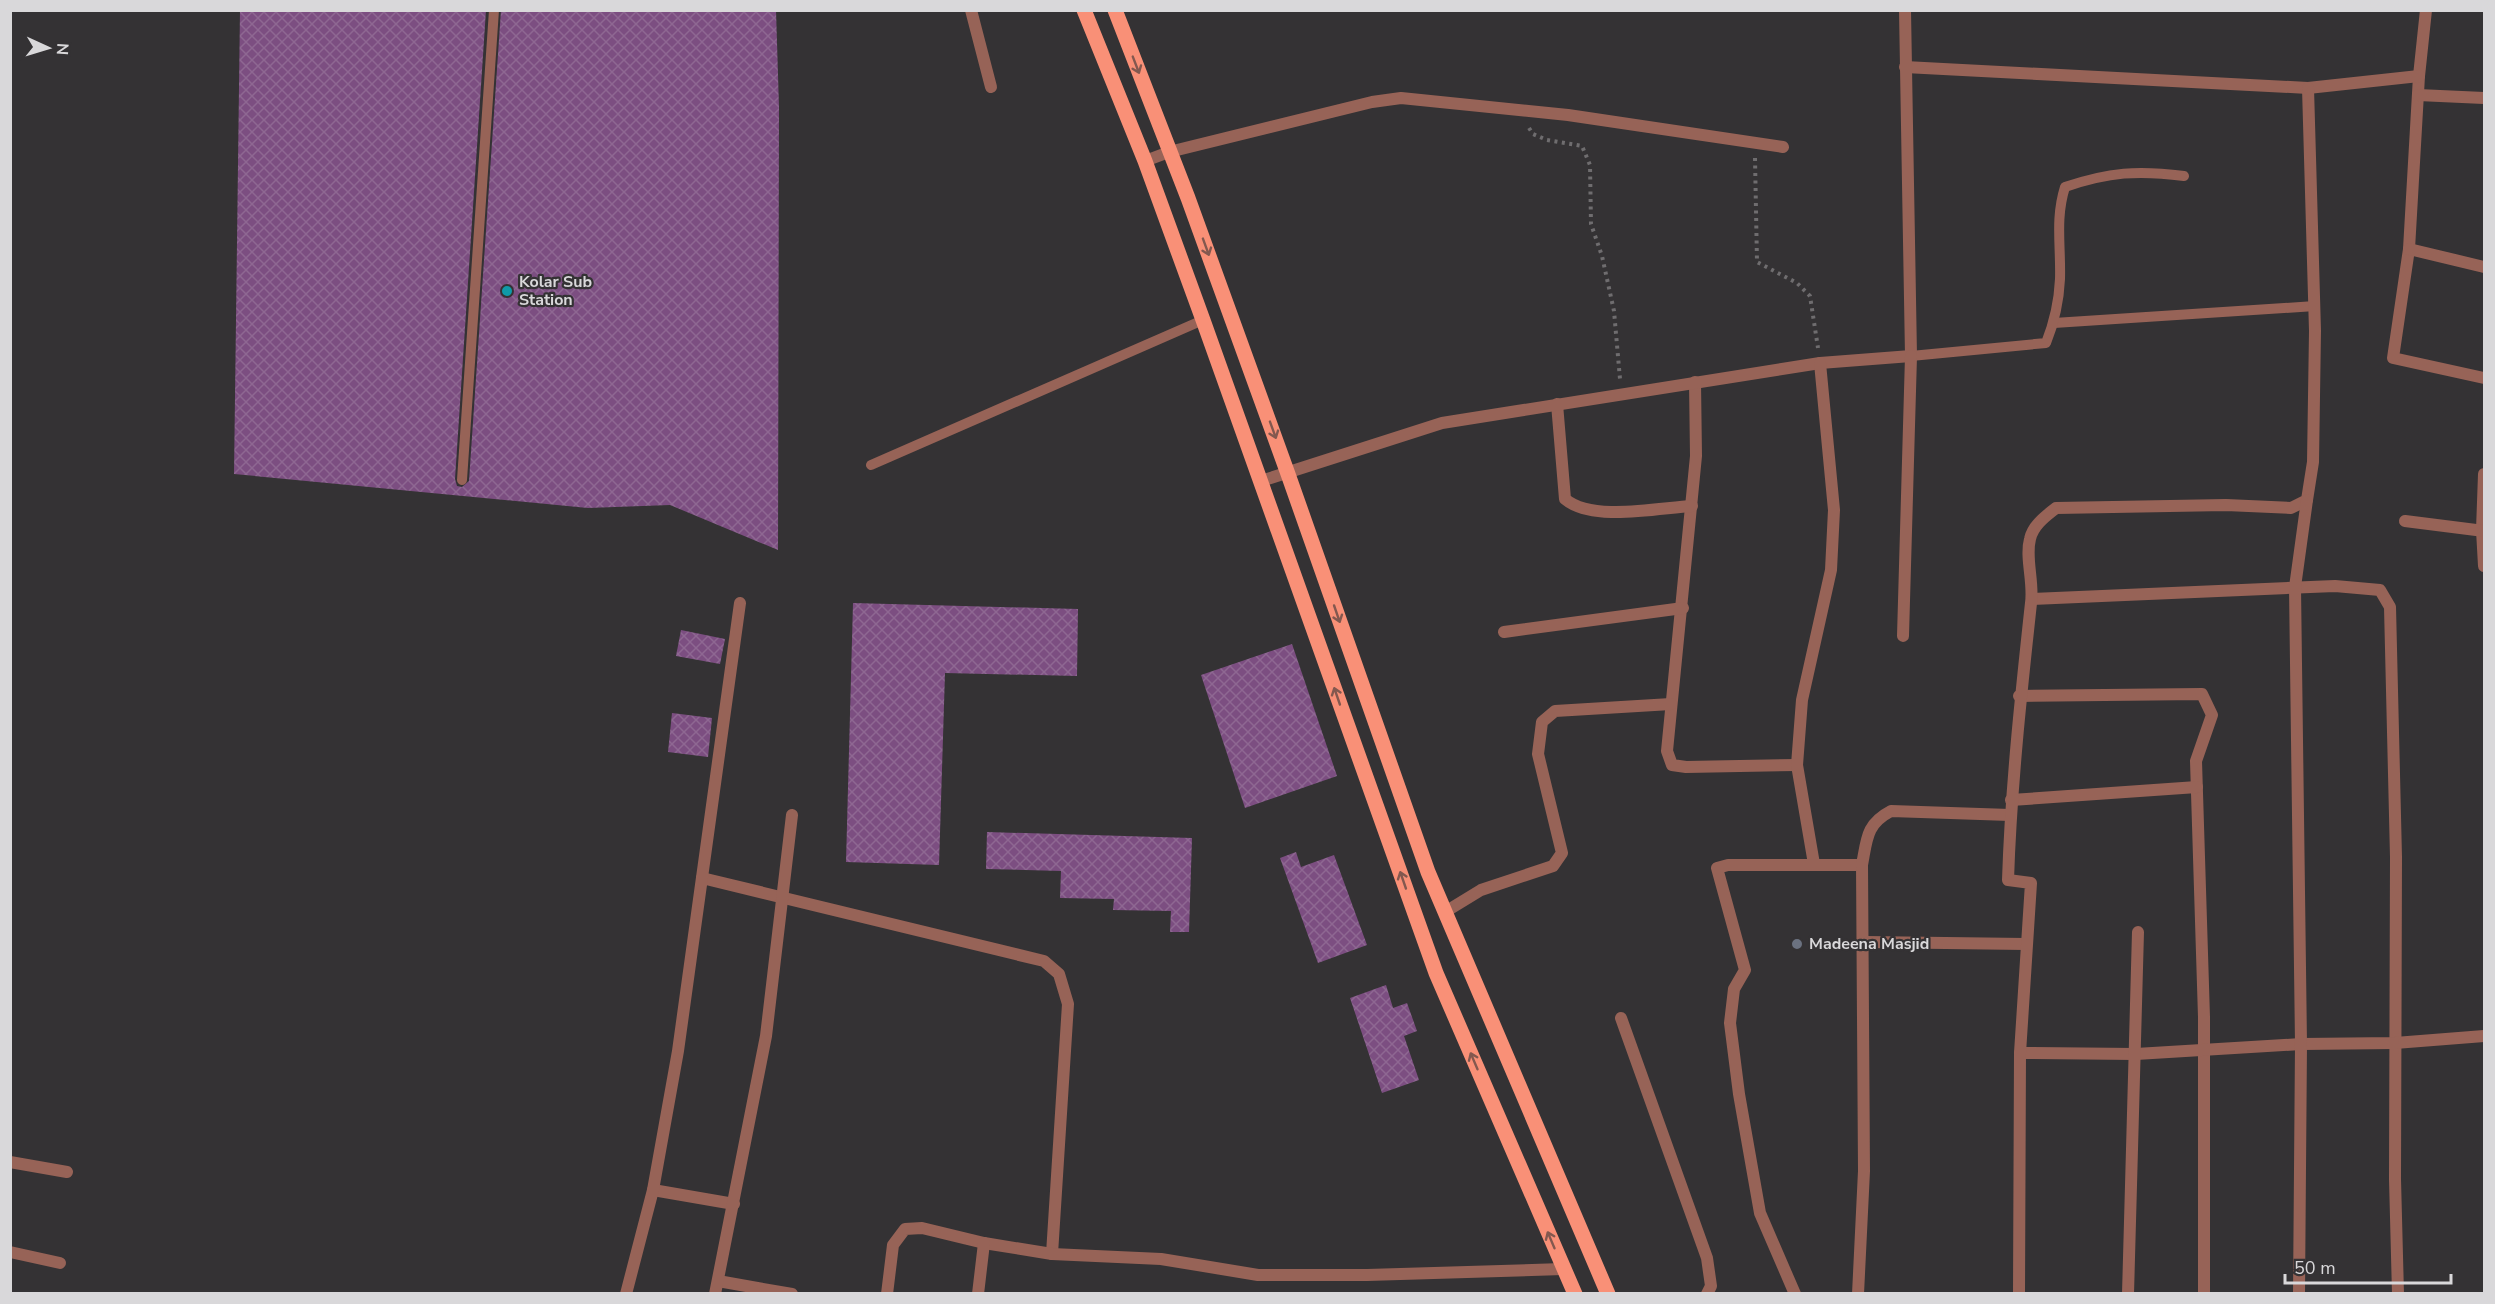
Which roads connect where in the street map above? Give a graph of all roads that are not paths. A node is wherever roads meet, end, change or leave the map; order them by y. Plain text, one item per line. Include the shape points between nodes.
1 (494, 10) edge
2 (971, 10) edge
3 (1084, 10) edge
4 (1115, 10) edge
5 (1905, 10) edge
6 (2426, 10) edge
7 (1905, 67) junction
8 (2419, 76) junction
9 (991, 87) dead end
10 (2308, 88) junction
11 (2418, 95) junction
12 (2484, 98) edge
13 (1784, 147) dead end
14 (1169, 152) junction
15 (1145, 161) junction
16 (2184, 176) dead end
17 (2409, 249) junction
18 (2484, 267) edge
19 (2315, 306) junction
20 (1203, 320) junction
21 (2054, 323) junction
22 (1911, 356) junction
23 (1820, 363) junction
24 (2484, 378) edge
25 (1695, 382) junction
26 (1557, 404) junction
27 (871, 465) dead end
28 (1288, 474) junction
29 (2484, 474) edge
30 (462, 480) dead end
31 (1261, 481) junction
32 (2307, 500) junction
33 (1692, 506) junction
34 (2405, 521) dead end
35 (2483, 531) edge
36 (2484, 566) edge
37 (2295, 587) junction
38 (2032, 599) junction
39 (740, 603) dead end
40 (1683, 608) junction
41 (1503, 632) dead end
42 (1903, 636) dead end
43 (2019, 696) junction
44 (1671, 704) junction
45 (1797, 765) junction
46 (2197, 787) junction
47 (2011, 800) junction
48 (792, 815) dead end
49 (2010, 815) junction
50 (1814, 864) junction
51 (1862, 865) junction
52 (702, 878) junction
53 (782, 896) junction
54 (1445, 912) junction
55 (2138, 932) dead end
56 (1865, 942) junction
57 (2026, 944) junction
58 (1621, 1018) dead end
59 (2484, 1036) edge
60 (2395, 1043) junction
61 (2301, 1044) junction
62 (2204, 1050) junction
63 (2020, 1053) junction
64 (2136, 1054) junction
65 (10, 1162) edge
66 (67, 1172) dead end
67 (653, 1191) junction
68 (734, 1204) junction
69 (984, 1244) junction
70 (10, 1252) edge
71 (1052, 1254) junction
72 (60, 1263) dead end
73 (1563, 1269) junction
74 (716, 1287) edge
75 (626, 1293) edge
76 (792, 1293) edge
77 (887, 1293) edge
78 (978, 1293) edge
79 (1575, 1293) edge
80 (1608, 1293) edge
81 (1707, 1293) edge
82 (1795, 1293) edge
83 (1858, 1293) edge
84 (2019, 1293) edge
85 (2128, 1293) edge
86 (2204, 1293) edge
87 (2300, 1293) edge
88 (2398, 1293) edge

1 - 30 lane
2 - 9 street
3 - 15 main road
4 -> 14 main road
5 - 7 street
6 - 8 street
7 - 10 street
7 - 22 street
8 - 10 street
8 - 11 street
10 - 19 street
11 - 12 street
11 - 17 street
13 - 14 street via 1528,111 1401,98
14 - 15 street
14 -> 28 main road
15 - 20 main road
16 - 21 lane via 2117,172 2065,187 2058,208 2060,280
17 - 18 street
17 - 24 street via 2393,358
19 - 21 lane
19 - 32 street via 2313,462
20 - 27 lane
20 - 31 main road
21 - 22 lane via 2046,343
22 - 23 street
22 - 42 street
23 - 25 street
23 - 45 street via 1834,510 1831,560 1802,700
25 - 26 street
25 - 33 street
26 - 28 street via 1443,423
26 - 33 street via 1565,500 1599,512
28 - 31 street
28 -> 54 main road
29 - 35 street
73 -> 31 main road via 1436,973
32 - 37 street
32 - 38 street via 2291,508 2056,508 2040,521 2030,538
33 - 40 street
34 - 35 street
35 - 36 street
37 - 38 street
37 - 60 street via 2380,590 2390,607 2396,857
37 - 61 street
38 - 43 street
39 - 52 street
40 - 41 street
40 - 44 street
43 - 46 street via 2202,694 2212,715 2196,761
43 - 47 street
44 - 45 street via 1667,751 1672,765
44 - 54 street via 1555,711 1542,722 1538,754 1562,853 1553,866 1481,890
45 - 50 street
46 - 47 street
46 - 62 street
47 - 49 street
48 - 53 street
49 - 51 street via 1891,811 1876,819 1868,834
49 - 57 street via 2008,880 2031,883
50 - 51 street
50 - 82 street via 1717,868 1744,970 1734,989 1730,1023 1760,1213
51 - 56 street
52 - 53 street
52 - 67 street via 678,1051
53 - 68 street via 766,1036
53 - 71 street via 1044,961 1059,974 1068,1004
54 - 80 main road
55 - 64 street
56 - 57 street
56 - 83 street via 1864,1171
57 - 63 street
58 - 81 street via 1707,1258 1711,1286
59 - 60 street
60 - 61 street
60 - 88 street
61 - 62 street
61 - 87 street
62 - 64 street
62 - 86 street
63 - 64 street
63 - 84 street
64 - 85 street
65 - 66 street
67 - 68 street
67 - 75 street
68 - 74 street
69 - 71 street
69 - 77 street via 922,1228 905,1229 893,1245
69 - 78 street
70 - 72 street
71 - 73 street via 1161,1259 1258,1275
73 - 79 main road
74 - 76 street

